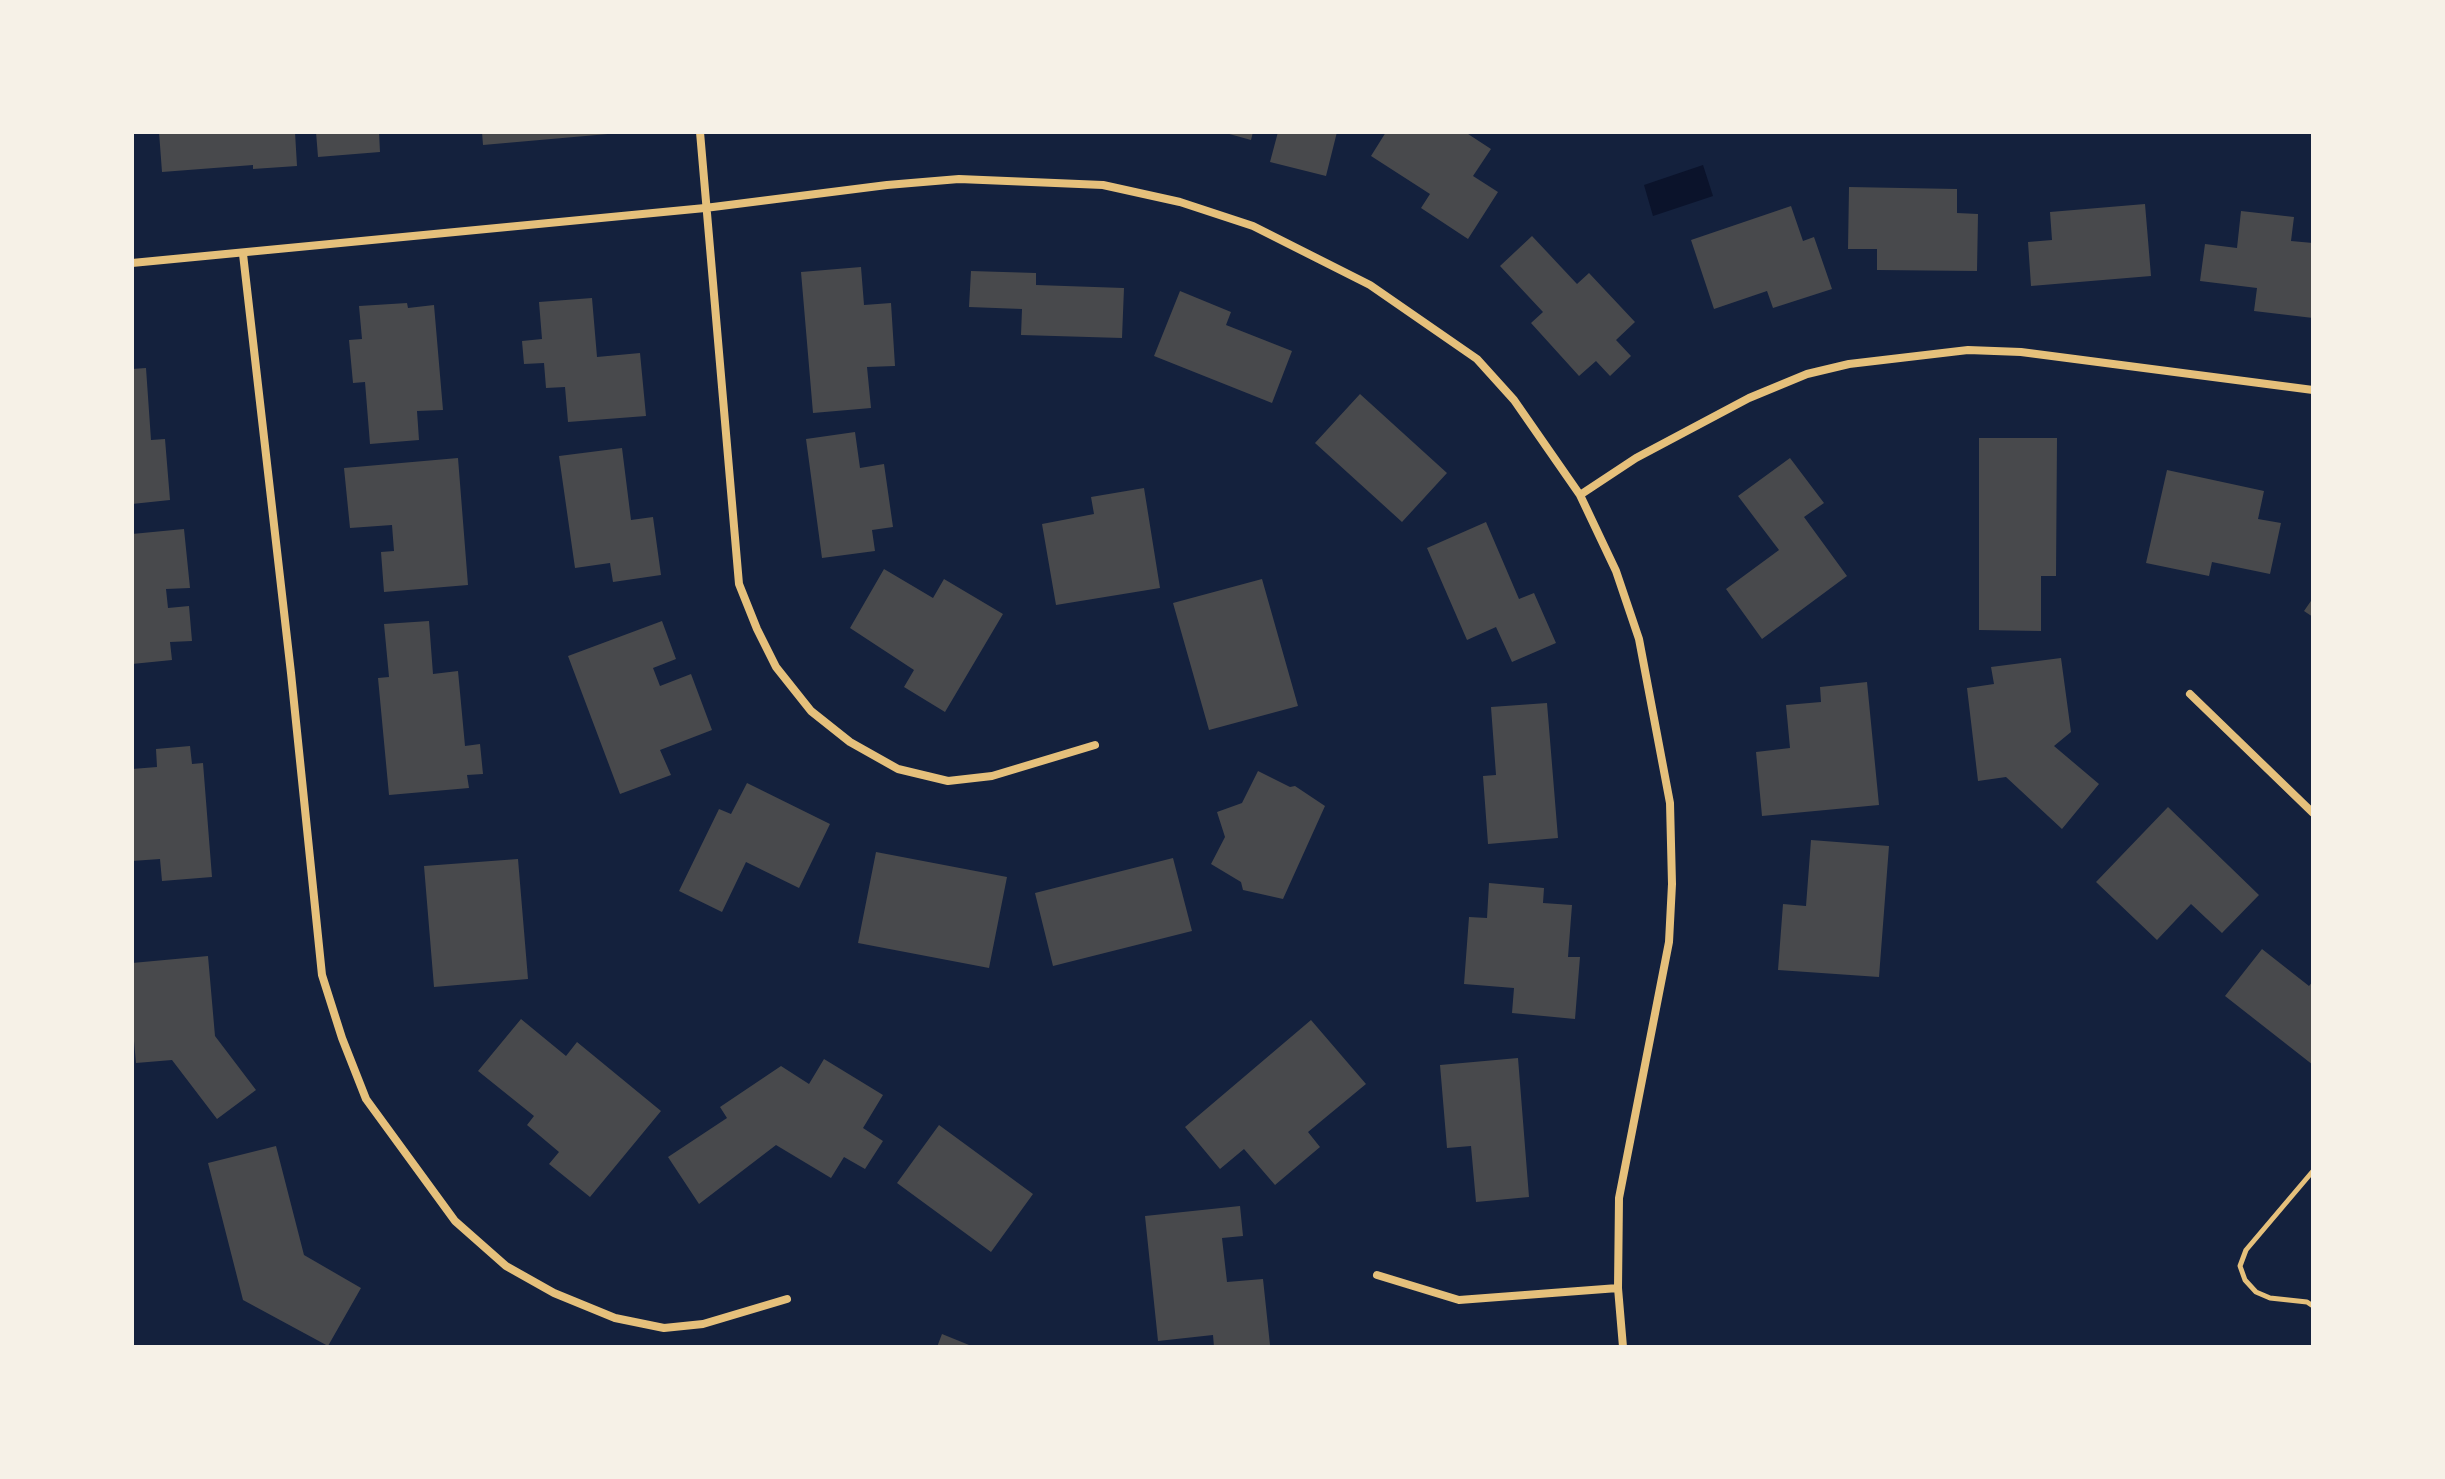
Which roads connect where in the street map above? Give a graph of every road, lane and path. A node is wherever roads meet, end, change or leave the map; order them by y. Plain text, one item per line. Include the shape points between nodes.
1 (700, 132) edge
2 (705, 208) junction
3 (243, 254) junction
4 (132, 263) edge
5 (2313, 390) edge
6 (1580, 495) junction
7 (2190, 694) dead end
8 (1095, 745) dead end
9 (2313, 813) edge
10 (2313, 1171) edge
11 (1377, 1275) dead end
12 (1618, 1288) junction
13 (787, 1299) dead end
14 (2313, 1306) edge
15 (1623, 1347) edge

1 - 2 street
2 - 3 street
2 - 6 street via 959,179 1103,185 1180,202 1253,226 1370,285 1477,359 1514,400
2 - 8 street via 739,584 776,667 811,711 850,742 898,769 948,781 992,776
3 - 4 street
3 - 13 street via 322,975 366,1099 455,1221 506,1266 554,1293 615,1318 664,1328 703,1324
5 - 6 street via 2021,352 1968,350 1849,364 1807,374 1749,398 1636,458
6 - 12 street via 1616,571 1639,639 1670,803 1669,942 1619,1198
7 - 9 street
10 - 14 path via 2246,1250 2240,1266 2256,1292
11 - 12 street via 1459,1300
12 - 15 street

